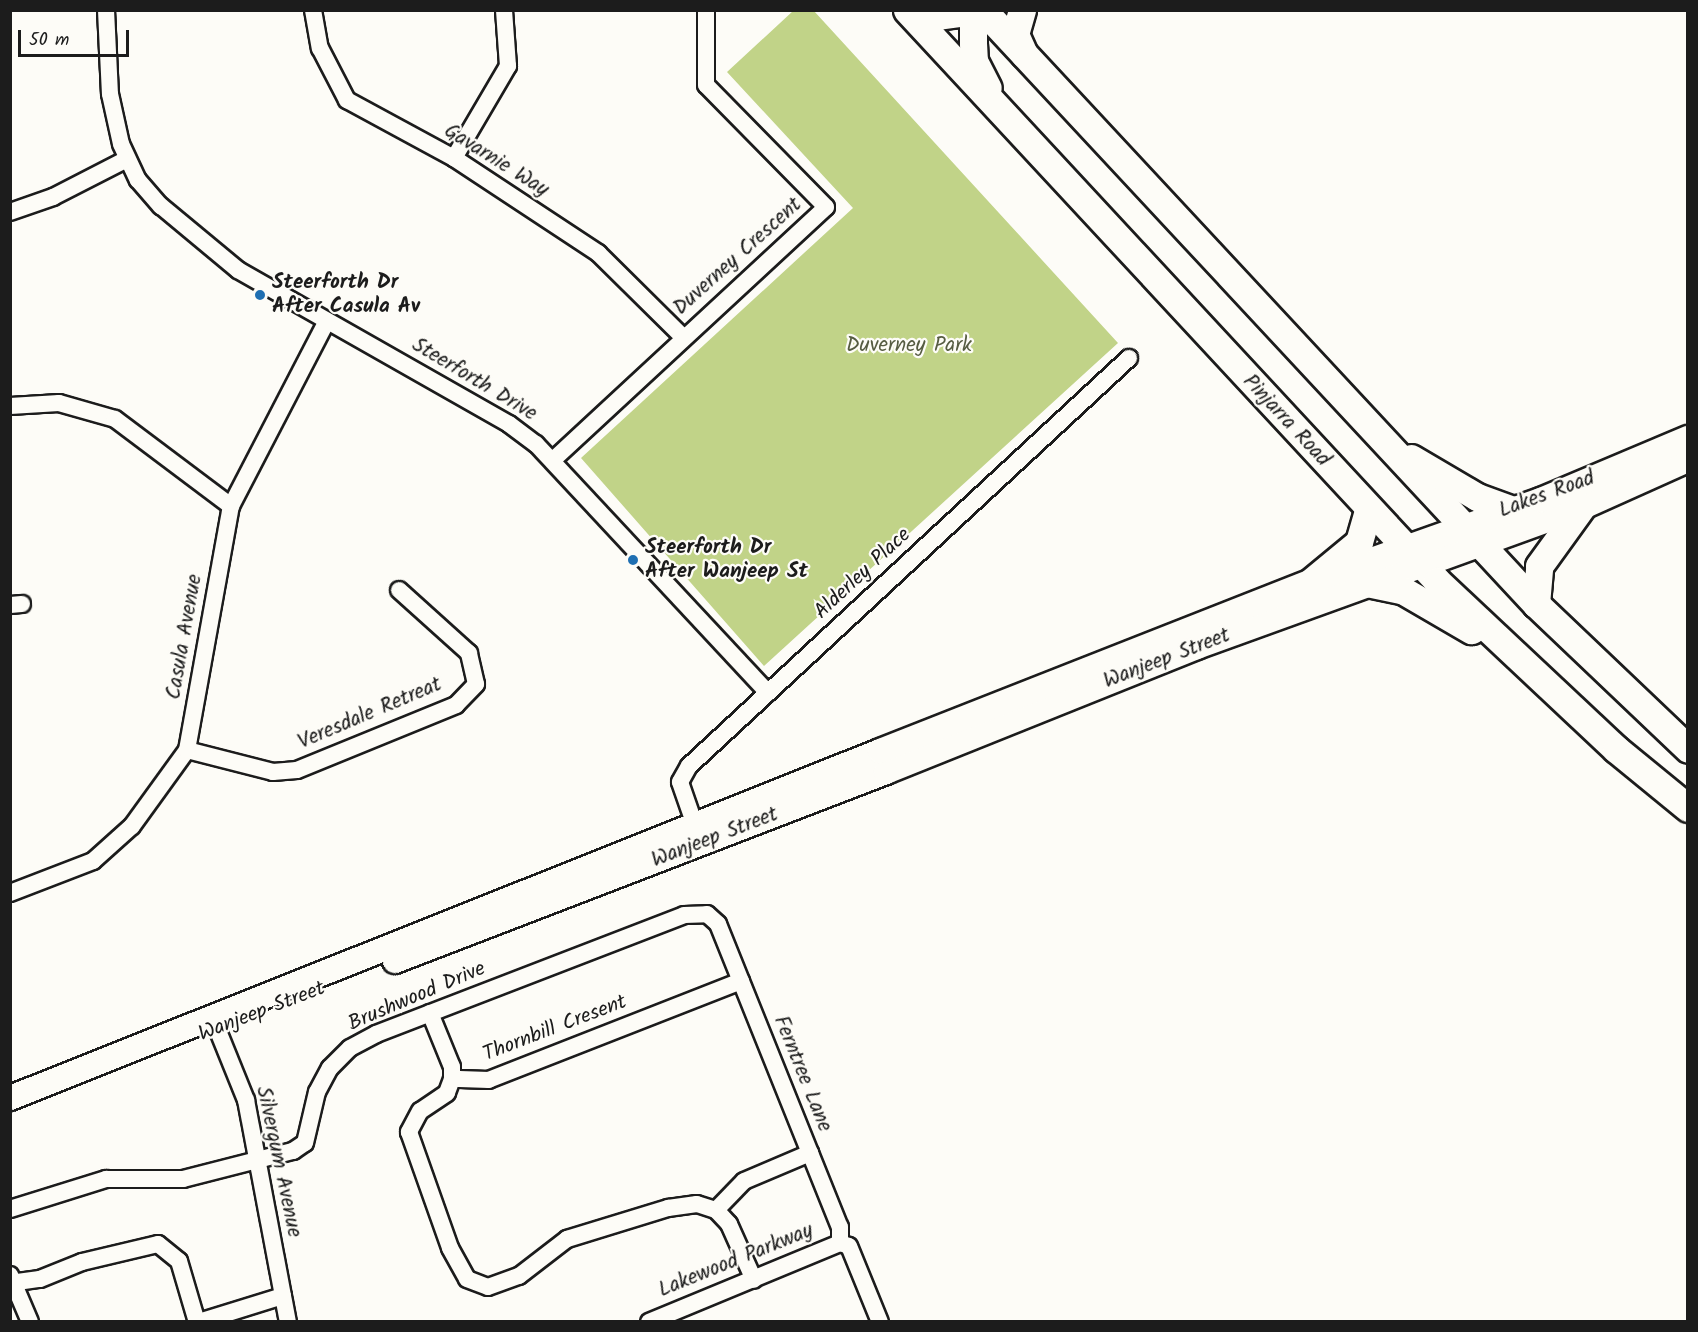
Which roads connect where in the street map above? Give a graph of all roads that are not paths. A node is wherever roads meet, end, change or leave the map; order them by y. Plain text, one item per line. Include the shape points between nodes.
1 (106, 10) edge
2 (313, 10) edge
3 (504, 10) edge
4 (705, 10) edge
5 (907, 10) edge
6 (917, 10) edge
7 (982, 10) edge
8 (1022, 10) edge
9 (1025, 56) junction
10 (1009, 122) junction
11 (454, 158) junction
12 (127, 159) junction
13 (10, 212) edge
14 (327, 321) junction
15 (683, 337) junction
16 (1129, 358) dead end
17 (10, 406) edge
18 (1369, 427) junction
19 (1688, 438) edge
20 (553, 460) junction
21 (1688, 460) edge
22 (231, 506) junction
23 (1581, 508) junction
24 (1513, 510) junction
25 (1368, 511) junction
26 (1471, 534) junction
27 (1413, 556) junction
28 (1312, 581) junction
29 (1367, 583) junction
30 (399, 590) dead end
31 (1536, 604) junction
32 (1194, 638) junction
33 (1529, 669) junction
34 (768, 693) junction
35 (1688, 749) edge
36 (187, 750) junction
37 (1688, 808) edge
38 (698, 834) junction
39 (10, 893) edge
40 (717, 924) joint
41 (741, 981) junction
42 (430, 1013) junction
43 (215, 1022) junction
44 (452, 1079) junction
45 (10, 1098) edge
46 (10, 1114) edge
47 (810, 1153) junction
48 (257, 1163) junction
49 (10, 1209) edge
50 (716, 1210) junction
51 (840, 1243) junction
52 (11, 1280) edge
53 (754, 1280) junction
54 (283, 1296) junction
55 (30, 1322) edge
56 (198, 1322) edge
57 (288, 1322) edge
58 (649, 1322) edge
59 (880, 1322) edge

1 - 12 street, Steerforth Drive via 110,94
2 - 11 street, Gavarnie Way via 320,48 347,100
3 - 11 street via 508,66
4 - 15 street, Duverney Crescent via 706,85 826,207
5 - 10 main road, Pinjarra Road
6 - 7 main road via 938,16
7 - 9 main road
7 - 10 main road via 973,27 974,61
8 - 9 main road via 1015,34
9 - 18 main road
10 - 25 main road, Pinjarra Road
11 - 15 street, Gavarnie Way via 598,253
12 - 13 street via 53,197
12 - 14 street, Steerforth Drive via 154,199 216,254
14 - 20 street, Steerforth Drive via 509,424
14 - 22 street, Casula Avenue
15 - 20 street, Duverney Crescent
16 - 34 street, Alderley Place
17 - 22 street via 59,403 115,419
18 - 24 main road via 1422,465 1477,497
18 - 26 main road
19 - 24 main road, Lakes Road
20 - 34 street, Steerforth Drive
21 - 23 main road, Lakes Road
22 - 36 street, Casula Avenue
23 - 26 main road, Lakes Road
23 - 31 main road via 1539,566
24 - 26 main road, Lakes Road
25 - 27 main road, Pinjarra Road
25 - 28 main road via 1359,542
26 - 27 main road, Lakes Road
26 - 31 main road
27 - 28 main road, Wanjeep Street
27 - 29 main road, Wanjeep Street
27 - 33 main road, Pinjarra Road
28 - 32 main road, Wanjeep Street
29 - 32 main road, Wanjeep Street
29 - 33 main road via 1392,586 1416,596
30 - 36 street, Veresdale Retreat via 469,652 476,684 456,705 297,770 273,772
31 - 35 main road
32 - 38 main road, Wanjeep Street
33 - 37 main road, Pinjarra Road
34 - 38 street, Alderley Place via 682,774 681,790
36 - 39 street, Casula Avenue via 132,826 93,861
38 - 43 main road, Wanjeep Street
40 - 41 street, Ferntree Lane
40 - 42 street, Brushwood Drive via 706,914 684,915
41 - 44 street, Thornbill Cresent via 489,1080
41 - 47 street, Ferntree Lane
42 - 44 street
42 - 48 street, Brushwood Drive via 350,1048 330,1068 317,1092 305,1143
43 - 45 main road, Wanjeep Street
43 - 46 main road, Wanjeep Street
43 - 48 street, Silvergum Avenue via 246,1100
44 - 50 street via 447,1093 420,1111 409,1132 450,1248 462,1274 474,1285 488,1287 519,1276 567,1239 624,1220 698,1204
47 - 50 street via 744,1180
47 - 51 street, Ferntree Lane via 840,1227
48 - 49 street, Brushwood Drive via 183,1179 106,1179
48 - 54 street, Silvergum Avenue
50 - 53 street via 729,1224
51 - 53 street, Lakewood Parkway
51 - 59 street via 849,1246
52 - 55 street
52 - 56 street via 40,1279 82,1262 158,1244 179,1261
53 - 58 street, Lakewood Parkway via 711,1293
54 - 56 street
54 - 57 street, Silvergum Avenue

